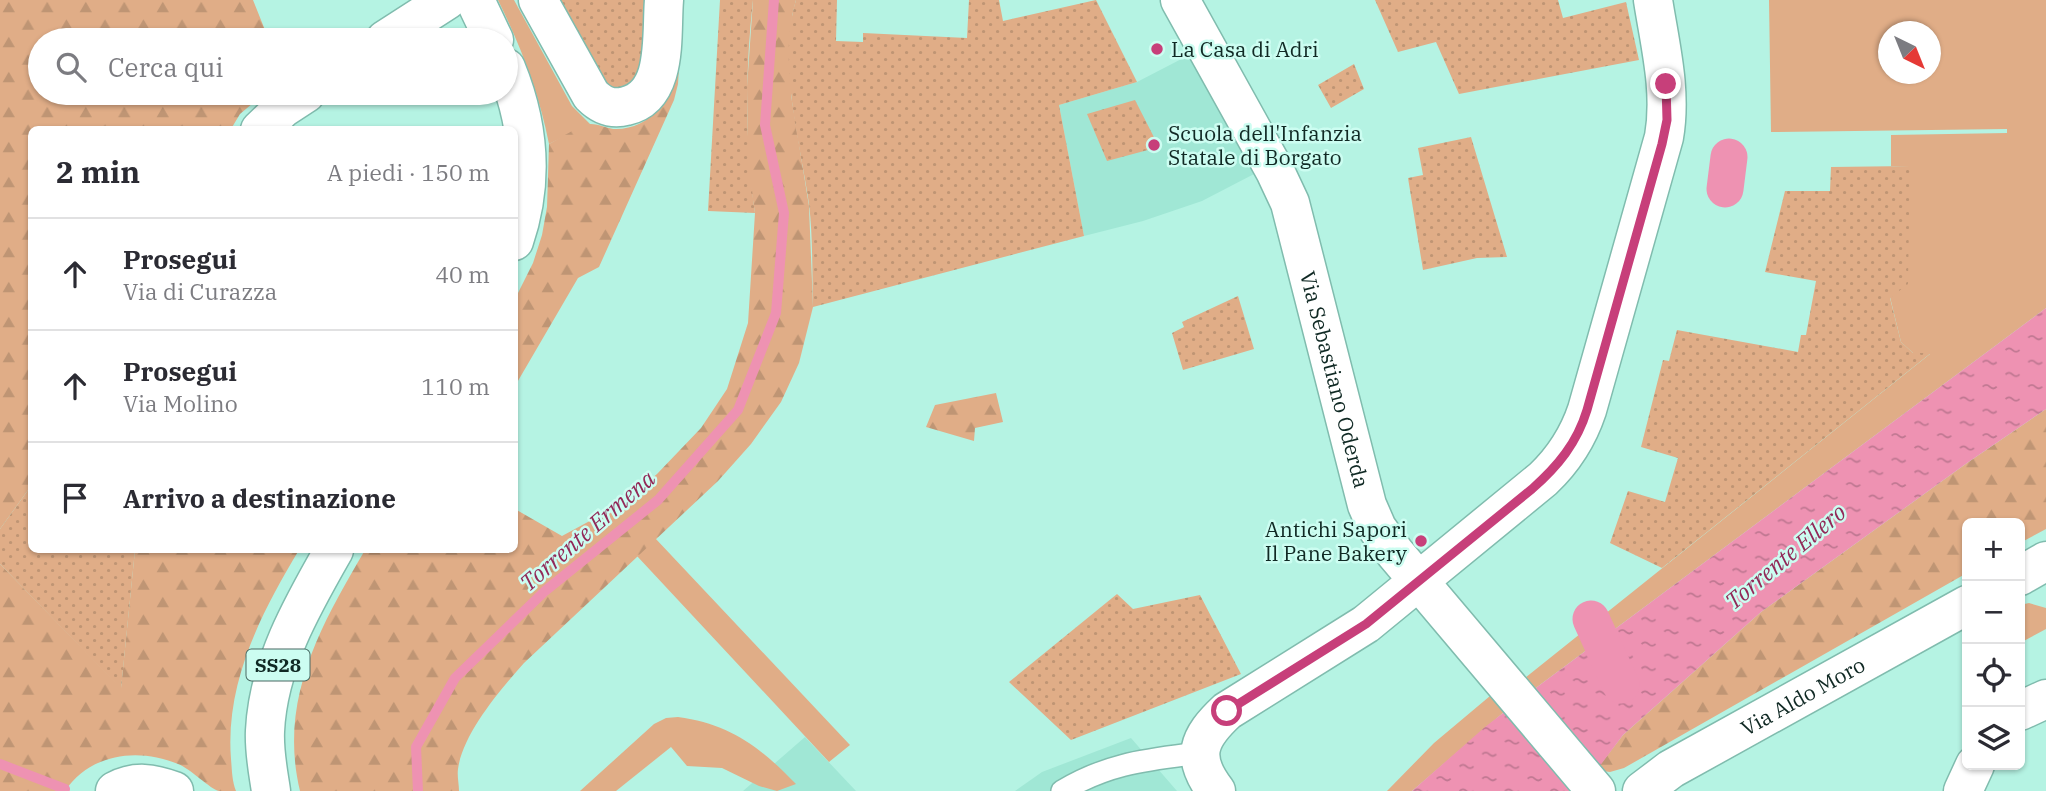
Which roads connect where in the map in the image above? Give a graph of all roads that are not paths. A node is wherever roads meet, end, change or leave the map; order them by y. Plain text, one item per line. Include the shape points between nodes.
1 (447, 0) edge
2 (475, 0) edge
3 (538, 0) edge
4 (664, 0) edge
5 (1180, 0) edge
6 (1653, 0) edge
7 (404, 28) edge
8 (488, 28) edge
9 (518, 104) edge
10 (288, 105) edge
11 (264, 126) edge
12 (518, 230) edge
13 (332, 553) edge
14 (1418, 581) junction
15 (1962, 608) edge
16 (2046, 699) edge
17 (2025, 709) edge
18 (1199, 753) junction
19 (1973, 770) edge
20 (116, 791) edge
21 (174, 791) edge
22 (271, 791) edge
23 (1062, 791) edge
24 (1216, 791) edge
25 (1596, 791) edge
26 (1642, 791) edge
27 (1963, 791) edge

1 - 7 main road
2 - 8 main road
3 - 4 main road via 591,95 610,107 634,104 654,87
5 - 14 main road, Via Sebastiano Oderda via 1284,188 1367,505 1383,536
6 - 14 main road via 1667,120 1582,426 1556,467
9 - 12 main road via 528,152
10 - 11 main road
13 - 22 main road, SS28 via 296,620 272,684 265,731
14 - 18 main road via 1346,638 1227,711 1207,731
14 - 25 main road, Via Sebastiano Oderda
15 - 26 main road, Via Aldo Moro via 1671,769
16 - 17 main road
18 - 23 lane via 1101,770
18 - 24 main road via 1203,772
19 - 27 main road
20 - 21 main road via 128,784 150,783

